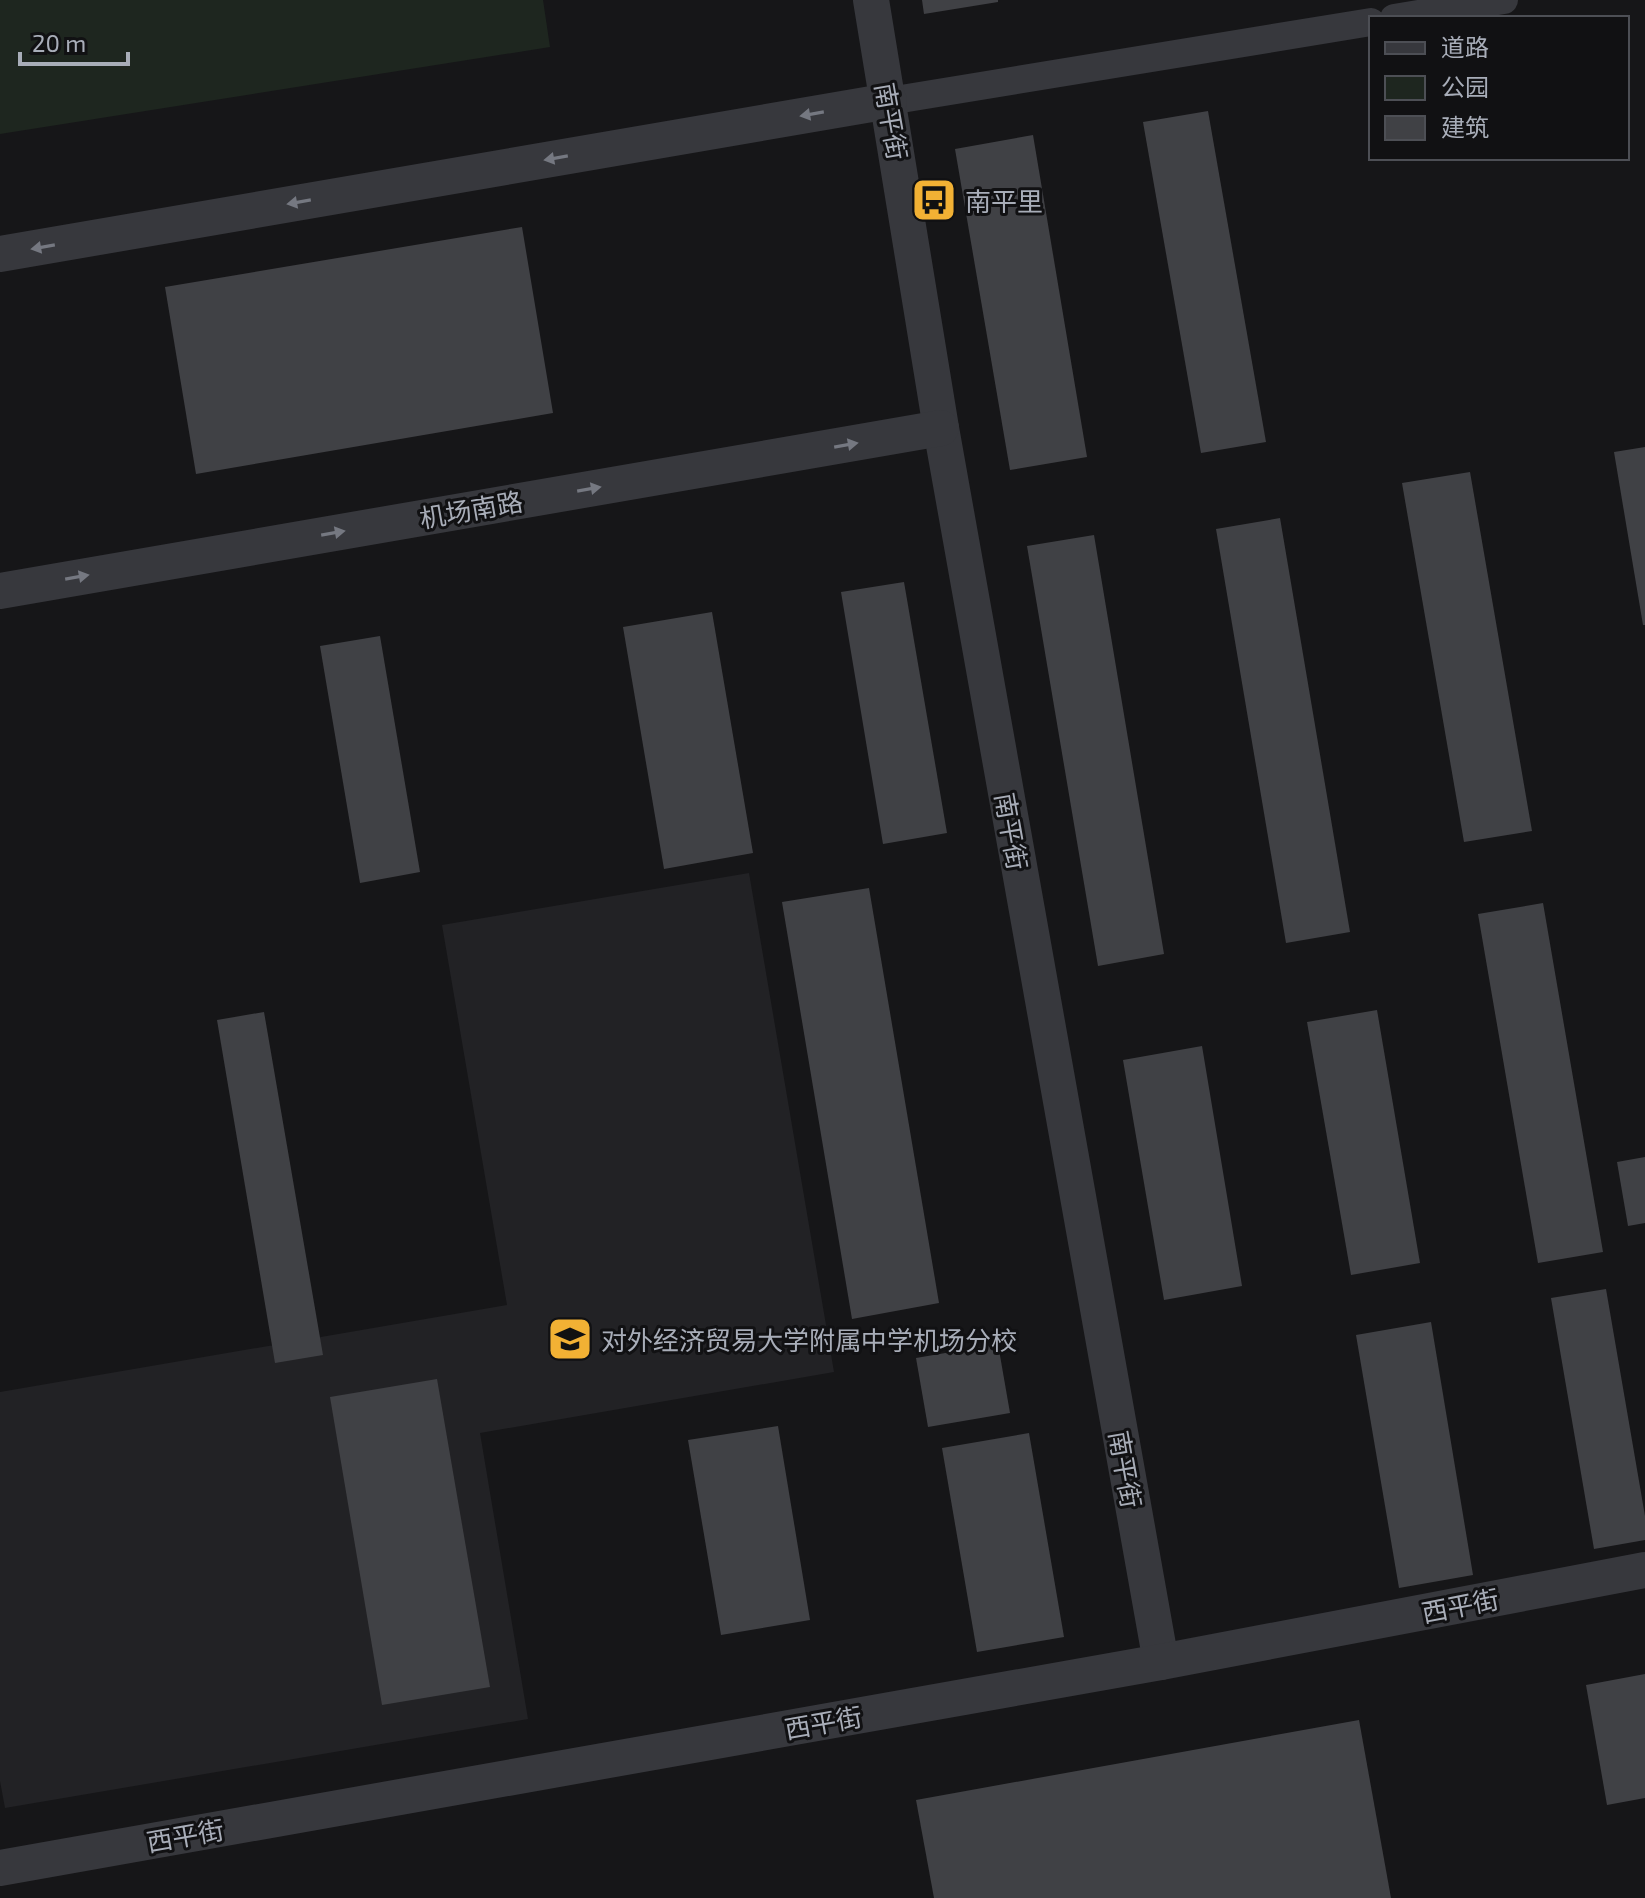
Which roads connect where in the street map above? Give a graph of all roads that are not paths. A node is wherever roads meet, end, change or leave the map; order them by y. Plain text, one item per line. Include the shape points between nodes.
1 (871, 0) edge
2 (1504, 0) edge
3 (1406, 16) edge
4 (1369, 22) edge
5 (889, 101) junction
6 (0, 254) edge
7 (941, 428) junction
8 (0, 591) edge
9 (1645, 1570) edge
10 (1161, 1662) junction
11 (0, 1868) edge

1 - 5 street, 南平街
2 - 3 street
4 - 5 street
5 -> 6 street
5 - 7 street, 南平街
8 -> 7 street, 机场南路
7 - 10 street, 南平街
9 - 10 street, 西平街
10 - 11 street, 西平街

